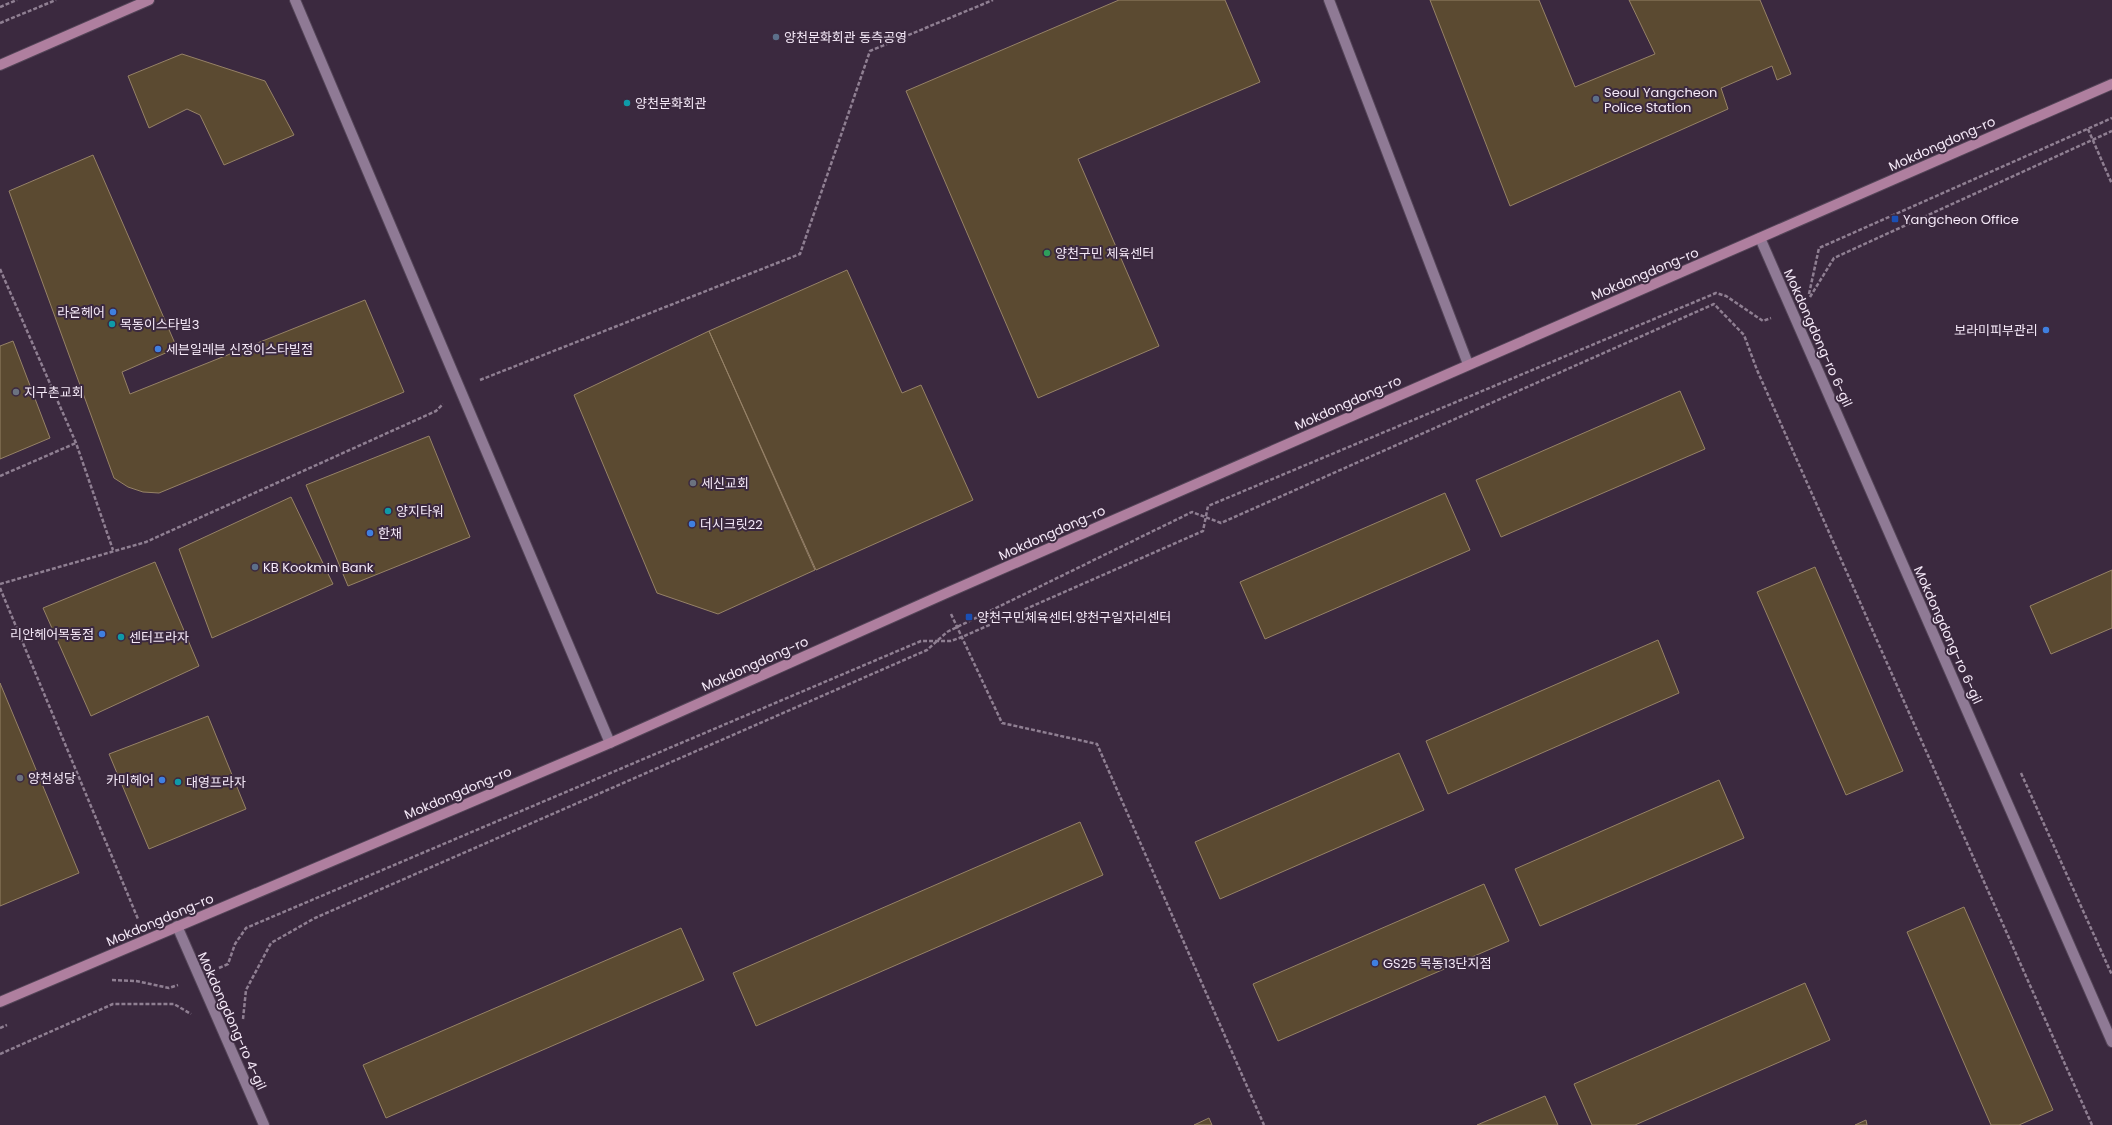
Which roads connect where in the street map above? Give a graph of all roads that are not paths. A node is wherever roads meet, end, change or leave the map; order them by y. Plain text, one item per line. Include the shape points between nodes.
1 (149, 0) edge
2 (295, 0) edge
3 (1329, 0) edge
4 (0, 64) edge
5 (2112, 84) edge
6 (1760, 238) junction
7 (1468, 364) junction
8 (610, 743) junction
9 (177, 926) junction
10 (0, 1002) edge
11 (2112, 1042) edge
12 (264, 1125) edge

1 - 4 main road
2 - 8 street
3 - 7 street
5 - 6 main road, Mokdongdong-ro
6 - 7 main road, Mokdongdong-ro
6 - 11 street, Mokdongdong-ro 6-gil
7 - 8 main road, Mokdongdong-ro
8 - 9 main road, Mokdongdong-ro
9 - 10 main road, Mokdongdong-ro
9 - 12 street, Mokdongdong-ro 4-gil

